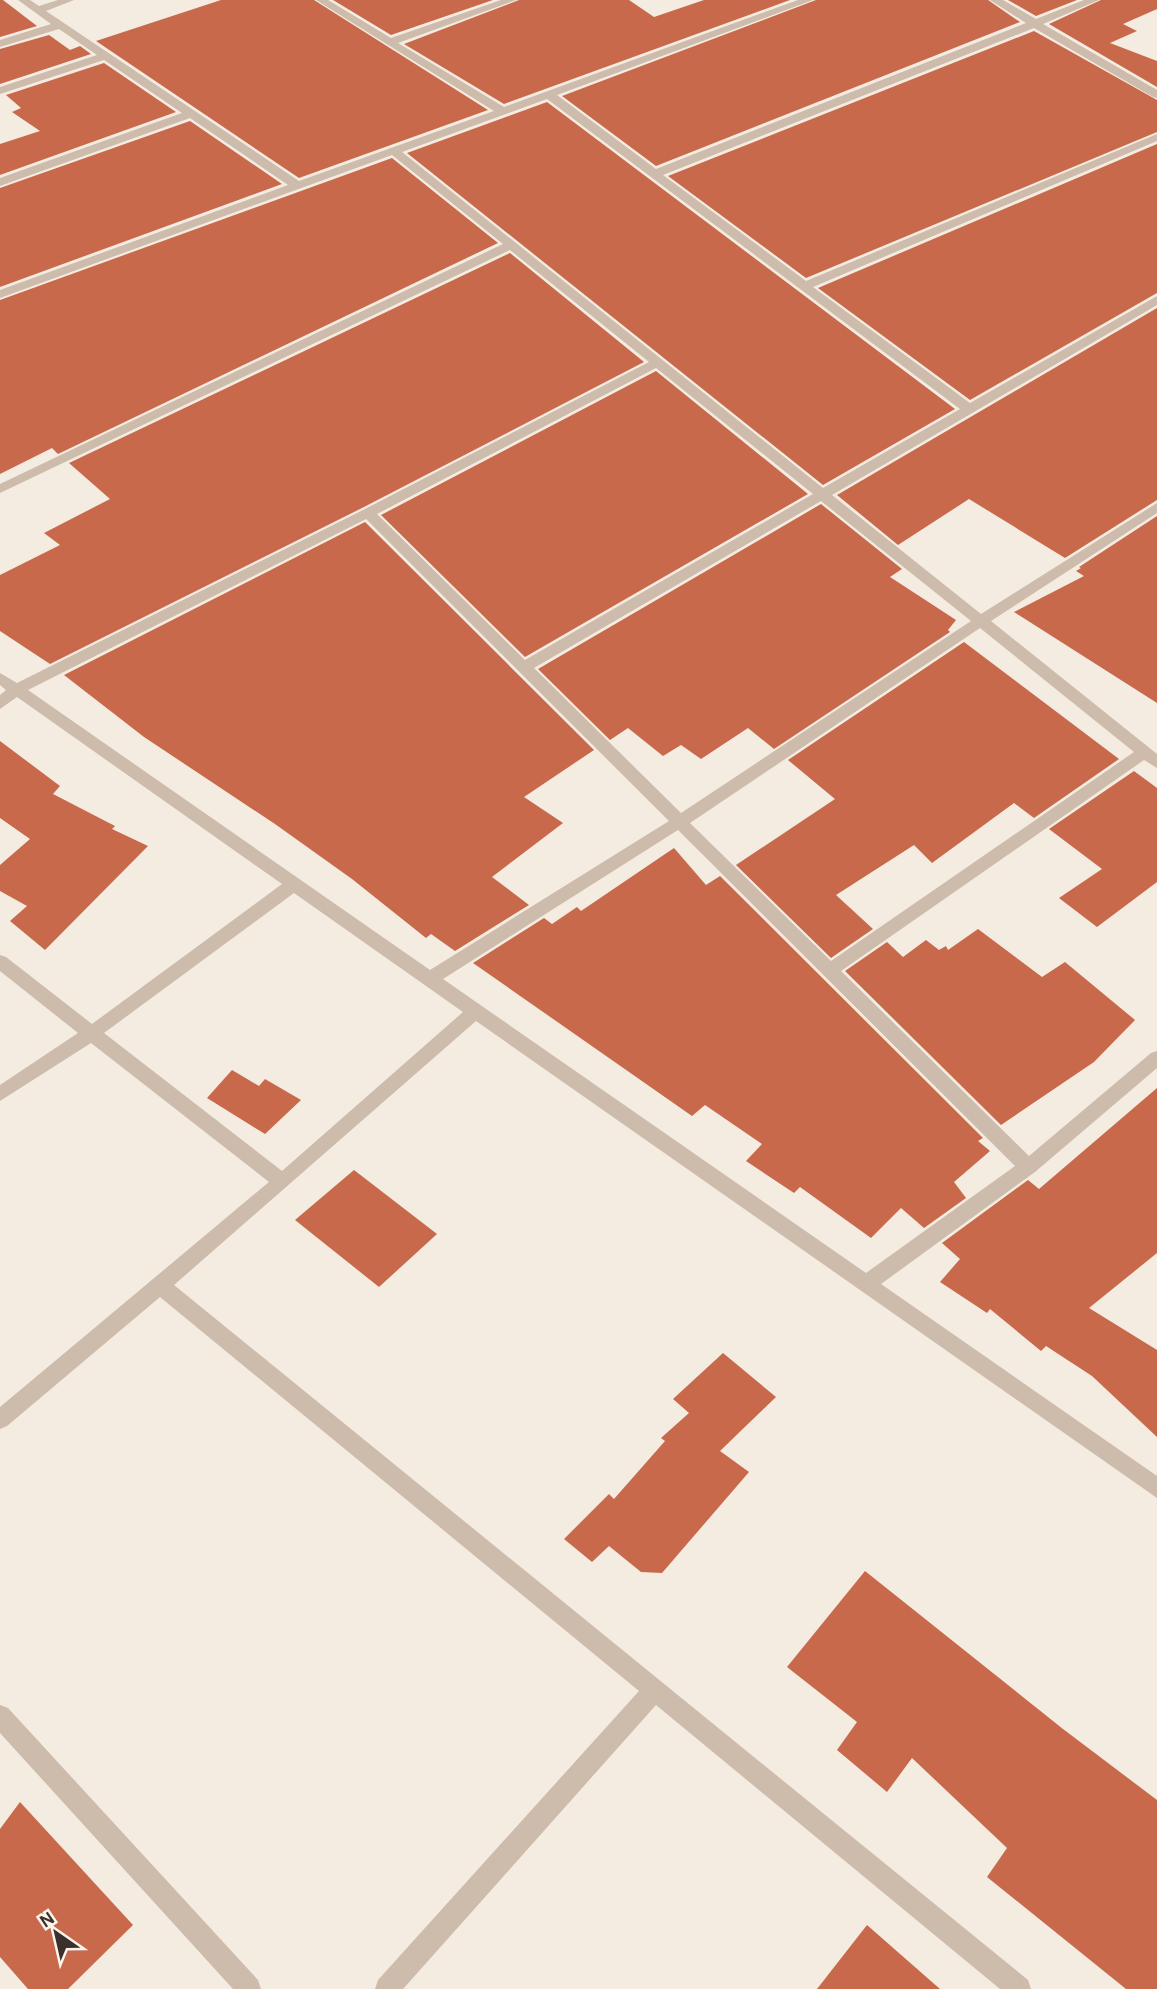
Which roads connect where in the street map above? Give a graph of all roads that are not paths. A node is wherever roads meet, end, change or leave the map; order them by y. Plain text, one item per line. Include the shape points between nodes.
1 (23, 0) edge
2 (69, 0) edge
3 (321, 0) edge
4 (511, 0) edge
5 (808, 0) edge
6 (995, 0) edge
7 (1094, 0) edge
8 (37, 10) junction
9 (1035, 23) junction
10 (60, 25) junction
11 (390, 42) junction
12 (0, 44) edge
13 (106, 56) junction
14 (0, 91) edge
15 (1157, 94) edge
16 (549, 95) junction
17 (504, 112) junction
18 (191, 114) junction
19 (1157, 137) edge
20 (395, 152) junction
21 (655, 174) junction
22 (0, 182) edge
23 (299, 187) junction
24 (511, 245) junction
25 (804, 286) junction
26 (0, 294) edge
27 (1157, 300) edge
28 (658, 362) junction
29 (969, 409) junction
30 (0, 489) edge
31 (822, 494) junction
32 (1157, 507) edge
33 (368, 513) junction
34 (982, 620) junction
35 (524, 667) junction
36 (0, 678) edge
37 (17, 689) junction
38 (0, 704) edge
39 (1151, 757) edge
40 (681, 821) junction
41 (294, 884) junction
42 (0, 962) edge
43 (830, 970) junction
44 (429, 979) junction
45 (476, 1011) junction
46 (92, 1033) junction
47 (1157, 1058) edge
48 (0, 1094) edge
49 (1028, 1167) junction
50 (282, 1182) junction
51 (867, 1283) junction
52 (160, 1285) junction
53 (0, 1420) edge
54 (1155, 1484) edge
55 (655, 1690) junction
56 (0, 1716) edge
57 (249, 1989) edge
58 (387, 1989) edge
59 (1018, 1989) edge

1 - 8 street
2 - 8 street
3 - 11 street
4 - 11 street
5 - 16 street
6 - 9 street
7 - 9 street
8 - 10 street
9 - 15 street
9 - 21 street
10 - 12 street
10 - 13 street
11 - 17 street
13 - 14 street
13 - 18 street
16 - 17 street
16 - 21 street
17 - 20 street
18 - 22 street
18 - 23 street
19 - 25 street
20 - 23 street
20 - 24 street
21 - 25 street
23 - 26 street
24 - 28 street
24 - 30 street
25 - 29 street
27 - 29 street
28 - 31 street
28 - 33 street
29 - 31 street
31 - 34 street
31 - 35 street
32 - 34 street
33 - 35 street
33 - 37 street
34 - 39 street
34 - 40 street
35 - 40 street
36 - 37 street
37 - 38 street
37 - 41 street
39 - 43 street
40 - 43 street
40 - 44 street
41 - 44 street
41 - 46 street
42 - 46 street
43 - 49 street
44 - 45 street
45 - 50 street
45 - 51 street
46 - 48 street
46 - 50 street
47 - 49 street
49 - 51 street
50 - 52 street
51 - 54 street
52 - 53 street
52 - 55 street
55 - 58 street
55 - 59 street
56 - 57 street

